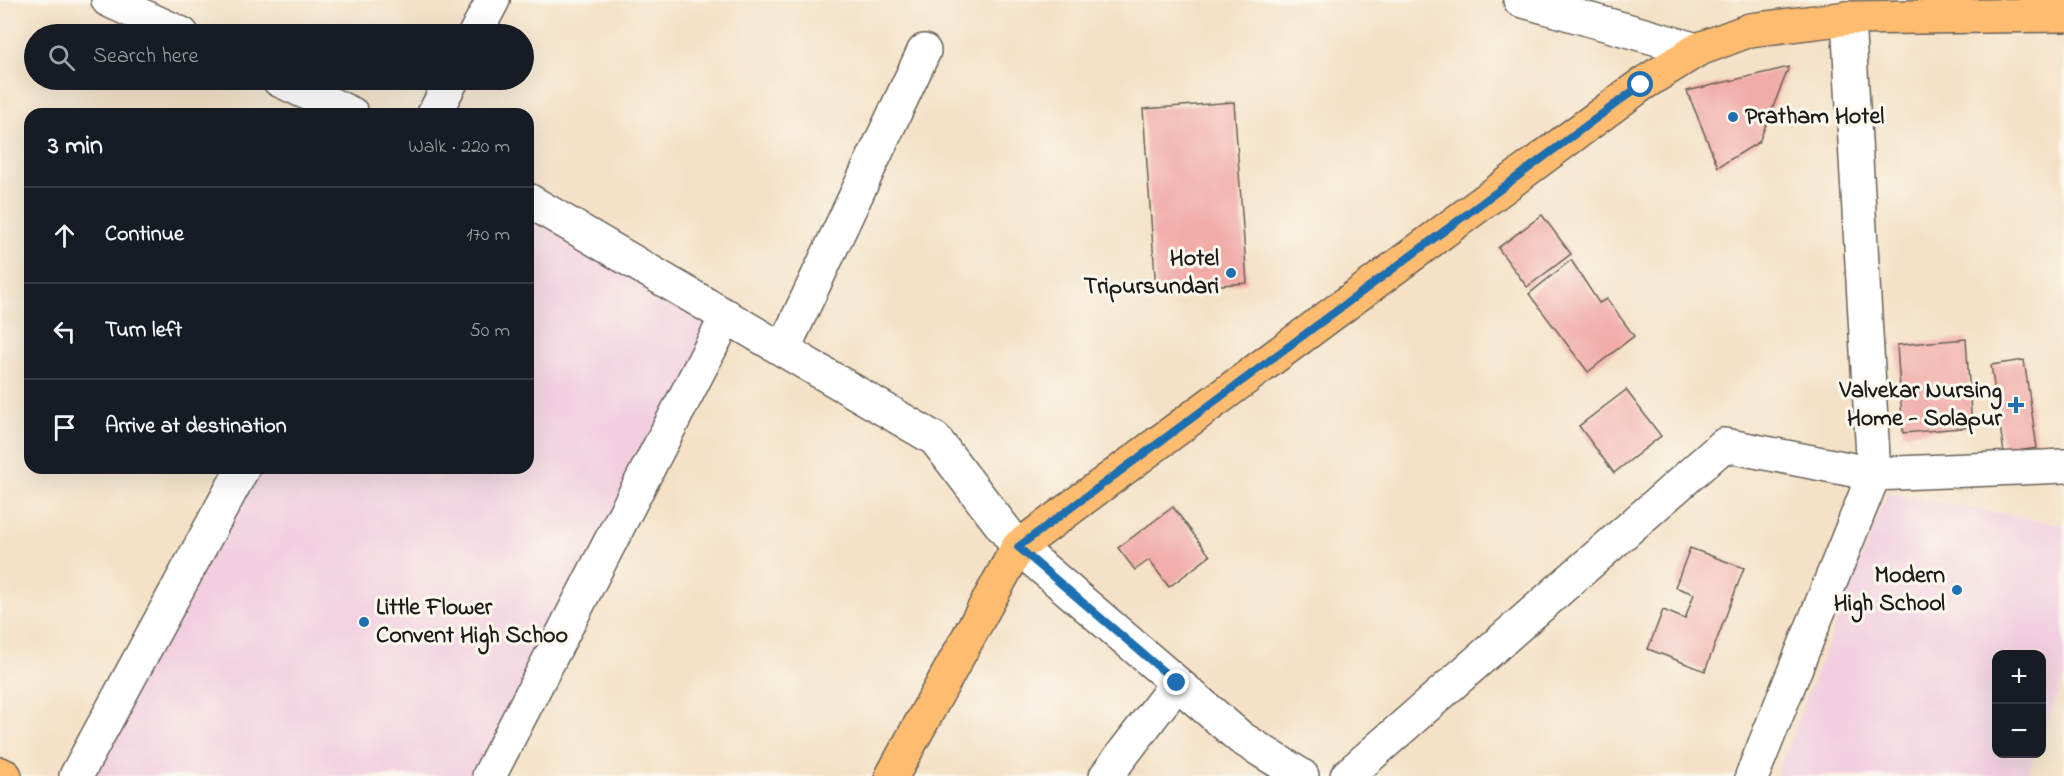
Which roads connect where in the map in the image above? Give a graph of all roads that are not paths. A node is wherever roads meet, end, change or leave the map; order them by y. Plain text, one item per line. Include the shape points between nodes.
1 (108, 0) edge
2 (493, 0) edge
3 (1520, 0) edge
4 (2064, 15) edge
5 (1848, 18) junction
6 (160, 24) edge
7 (480, 24) edge
8 (1697, 50) junction
9 (924, 51) dead end
10 (300, 90) edge
11 (447, 90) edge
12 (339, 108) edge
13 (437, 108) edge
14 (534, 203) edge
15 (727, 316) junction
16 (783, 350) junction
17 (2064, 466) edge
18 (240, 474) edge
19 (1874, 474) junction
20 (1018, 547) junction
21 (1177, 683) junction
22 (0, 774) edge
23 (5, 776) edge
24 (76, 776) edge
25 (489, 776) edge
26 (892, 776) edge
27 (1106, 776) edge
28 (1302, 776) edge
29 (1347, 776) edge
30 (1752, 776) edge

1 - 6 street
2 - 7 street
3 - 8 street
4 - 5 main road
5 - 8 main road via 1750,30
5 - 19 street
8 - 20 main road via 1641,85
9 - 16 street
10 - 12 street
11 - 13 street
14 - 15 street
15 - 16 street
15 - 25 street
16 - 20 street via 935,439
17 - 19 street
18 - 24 street
19 - 29 street via 1725,445
19 - 30 street
20 - 21 street
20 - 26 main road
21 - 27 street
21 - 28 street via 1241,738
22 - 23 main road

